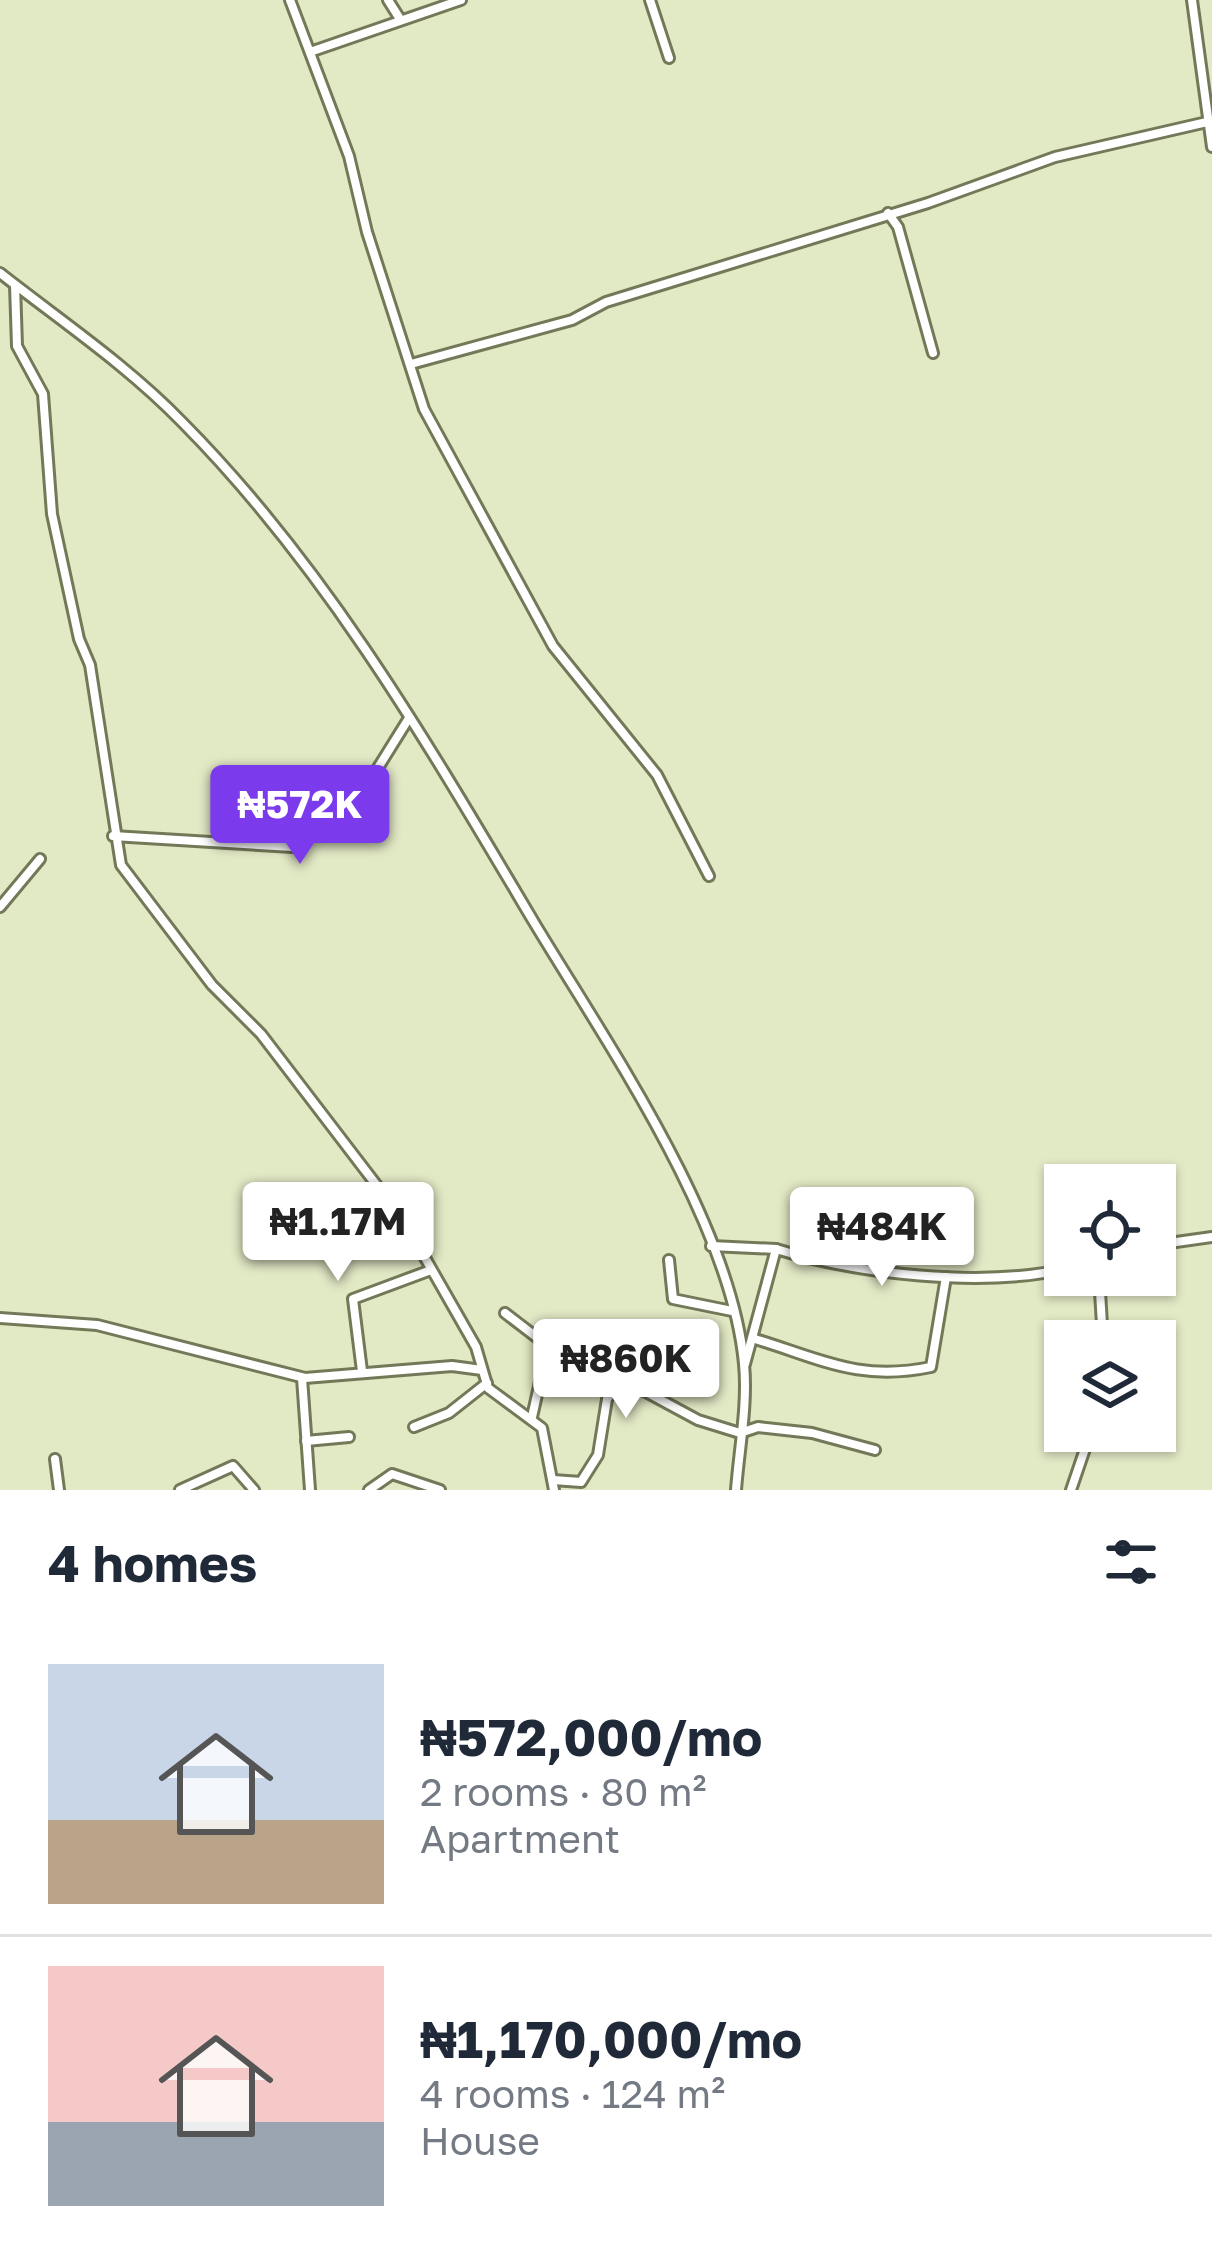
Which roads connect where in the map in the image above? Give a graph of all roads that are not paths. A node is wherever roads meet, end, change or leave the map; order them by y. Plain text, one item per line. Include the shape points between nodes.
1 (290, 0) edge
2 (388, 0) edge
3 (461, 0) edge
4 (650, 0) edge
5 (1192, 0) edge
6 (400, 19) junction
7 (310, 52) junction
8 (669, 58) dead end
9 (1207, 122) junction
10 (1212, 147) edge
11 (887, 213) junction
12 (0, 273) edge
13 (15, 285) junction
14 (933, 353) dead end
15 (411, 364) junction
16 (409, 718) junction
17 (112, 836) junction
18 (40, 859) dead end
19 (709, 876) dead end
20 (0, 907) edge
21 (1212, 1237) edge
22 (1176, 1243) edge
23 (711, 1246) junction
24 (776, 1249) junction
25 (669, 1260) dead end
26 (430, 1270) junction
27 (1044, 1274) edge
28 (946, 1277) junction
29 (732, 1311) junction
30 (505, 1313) dead end
31 (0, 1318) edge
32 (754, 1339) junction
33 (745, 1366) junction
34 (482, 1370) junction
35 (362, 1371) junction
36 (302, 1375) junction
37 (487, 1383) junction
38 (532, 1417) junction
39 (414, 1427) dead end
40 (740, 1432) junction
41 (349, 1437) dead end
42 (306, 1441) junction
43 (875, 1450) dead end
44 (1084, 1452) edge
45 (55, 1459) dead end
46 (554, 1485) edge
47 (59, 1490) edge
48 (180, 1490) edge
49 (254, 1490) edge
50 (310, 1490) edge
51 (369, 1490) edge
52 (440, 1490) edge
53 (736, 1490) edge
54 (1071, 1490) edge

1 - 7 street
2 - 6 street
3 - 6 street
4 - 8 street
5 - 9 street
6 - 7 street
7 - 15 street
9 - 10 street
9 - 11 street via 1055,157
11 - 14 street via 898,226
11 - 15 street via 606,302 572,320
12 - 13 street
13 - 16 street via 206,447 379,667
13 - 17 street via 17,346 43,394 52,514 90,665
15 - 19 street via 424,409 509,571 553,646 656,775
16 - 17 street via 376,771 292,847
16 - 23 street via 646,1104
17 - 26 street via 121,865 404,1221
18 - 20 street
21 - 22 street
23 - 24 street
23 - 29 street
24 - 28 street
24 - 32 street
25 - 29 street via 673,1299
26 - 34 street
26 - 35 street via 353,1299
27 - 28 street
28 - 32 street via 931,1367 845,1371
29 - 33 street
30 - 38 street via 548,1346
31 - 36 street via 97,1325
32 - 33 street
33 - 40 street
34 - 35 street
34 - 37 street
35 - 36 street
36 - 42 street
37 - 38 street
37 - 39 street via 449,1413
38 - 46 street via 549,1446
40 - 43 street via 812,1432
40 - 46 street via 618,1380 598,1455 581,1482
40 - 53 street
41 - 42 street
42 - 50 street
44 - 54 street
45 - 47 street
48 - 49 street via 233,1466
51 - 52 street via 392,1474

